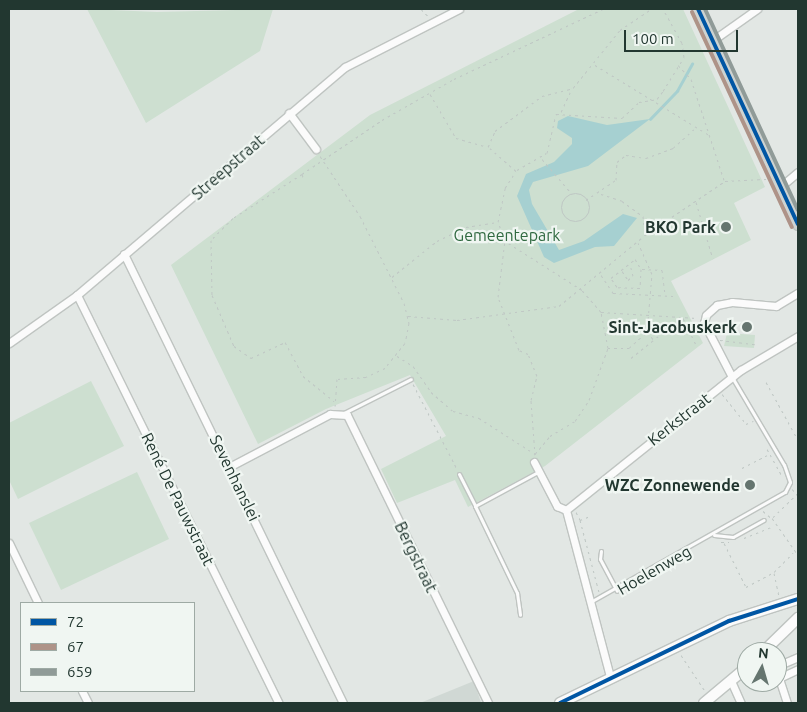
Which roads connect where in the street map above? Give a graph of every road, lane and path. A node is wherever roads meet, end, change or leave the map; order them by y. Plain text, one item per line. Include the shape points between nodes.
1 (421, 9) edge
2 (459, 9) edge
3 (603, 9) edge
4 (651, 9) edge
5 (663, 9) edge
6 (698, 9) edge
7 (756, 9) edge
8 (434, 22) junction
9 (712, 40) junction
10 (595, 65) junction
11 (678, 65) junction
12 (573, 88) junction
13 (430, 94) junction
14 (652, 100) junction
15 (560, 112) junction
16 (289, 113) junction
17 (694, 129) junction
18 (711, 136) junction
19 (488, 147) junction
20 (316, 149) joint
21 (542, 159) junction
22 (324, 160) junction
23 (516, 171) junction
24 (798, 172) edge
25 (302, 174) junction
26 (775, 174) junction
27 (303, 177) dead end
28 (725, 181) junction
29 (780, 187) junction
30 (600, 193) junction
31 (573, 194) junction
32 (586, 200) junction
33 (696, 201) junction
34 (498, 222) junction
35 (798, 224) edge
36 (645, 235) junction
37 (504, 240) junction
38 (638, 242) junction
39 (124, 254) junction
40 (713, 259) dead end
41 (629, 263) junction
42 (651, 268) junction
43 (621, 269) junction
44 (641, 269) junction
45 (600, 275) junction
46 (633, 276) junction
47 (391, 278) junction
48 (641, 278) junction
49 (582, 290) junction
50 (798, 293) edge
51 (651, 294) junction
52 (77, 295) junction
53 (665, 296) junction
54 (673, 296) dead end
55 (600, 312) junction
56 (648, 315) junction
57 (408, 316) junction
58 (504, 316) junction
59 (682, 317) junction
60 (705, 319) junction
61 (665, 331) dead end
62 (647, 332) junction
63 (798, 336) edge
64 (712, 339) junction
65 (654, 340) junction
66 (9, 343) edge
67 (755, 344) dead end
68 (696, 345) dead end
69 (608, 348) junction
70 (397, 356) junction
71 (631, 358) dead end
72 (732, 377) junction
73 (411, 378) joint
74 (766, 382) dead end
75 (722, 393) dead end
76 (334, 401) junction
77 (340, 412) junction
78 (752, 421) dead end
79 (798, 440) edge
80 (776, 451) junction
81 (534, 458) junction
82 (229, 467) junction
83 (742, 468) dead end
84 (539, 471) junction
85 (459, 474) joint
86 (798, 494) edge
87 (475, 506) junction
88 (755, 509) junction
89 (566, 510) junction
90 (588, 517) dead end
91 (772, 518) junction
92 (580, 520) junction
93 (764, 520) dead end
94 (714, 535) junction
95 (9, 543) edge
96 (724, 543) dead end
97 (601, 551) dead end
98 (793, 553) junction
99 (798, 555) edge
100 (774, 572) junction
101 (617, 591) junction
102 (601, 600) junction
103 (798, 600) edge
104 (592, 601) junction
105 (38, 602) edge
106 (782, 604) junction
107 (520, 615) dead end
108 (798, 618) edge
109 (773, 642) edge
110 (676, 646) junction
111 (737, 676) edge
112 (610, 677) junction
113 (731, 681) junction
114 (707, 701) edge
115 (278, 703) edge
116 (343, 703) edge
117 (488, 703) edge
118 (560, 703) edge
119 (741, 703) edge

1 - 8 path
2 - 8 street, Streepstraat
3 - 13 path
4 - 10 path via 620,30
5 - 11 path via 682,43 684,57
6 - 9 main road
7 - 9 street
8 - 16 street, Streepstraat via 344,67
9 - 26 main road
10 - 12 path
10 - 14 path
11 - 14 path via 664,92
11 - 18 path via 691,79
12 - 15 path
12 - 19 path via 542,96 495,132
13 - 19 path via 456,138
13 - 22 path via 382,120
14 - 15 path via 639,102 622,118
14 - 17 path
15 - 21 path via 553,118 552,139
16 - 20 street
16 - 39 street, Streepstraat
17 - 18 path
17 - 30 path via 673,148 646,158 626,155 617,162 616,180
18 - 28 path
19 - 23 path
20 - 22 path
21 - 23 path
21 - 31 path
22 - 25 path
22 - 47 path via 360,216
23 - 34 path via 505,188
24 - 29 street
25 - 27 path
25 - 76 path via 233,218 211,240 212,295 234,346 251,358 285,342 303,376
26 - 28 path via 766,179
26 - 29 main road
28 - 33 path
29 - 35 main road
30 - 32 path
30 - 36 path via 622,201 643,216
31 - 32 path
31 - 32 path via 561,206 572,221 585,217
33 - 36 path
33 - 40 path
34 - 37 path
34 - 47 path via 466,227 437,241
36 - 38 path
37 - 49 path
37 - 58 path via 498,298
38 - 42 path
38 - 45 path
39 - 52 street, Streepstraat
39 - 82 street, Sevenhanslei
41 - 43 path
41 - 44 path via 635,259
41 - 46 path
42 - 44 path
42 - 51 path
42 - 53 path via 659,267 666,278
43 - 46 path via 628,280
43 - 48 path via 611,278 617,287 640,288
44 - 48 path
45 - 49 path
45 - 51 path via 613,293
46 - 48 path
47 - 57 path
49 - 55 path
49 - 58 path via 559,306
50 - 60 street via 776,306 732,302 717,305
51 - 53 path
51 - 56 path
52 - 66 street, Streepstraat
52 - 115 street, René De Pauwstraat
53 - 54 path
55 - 56 path
55 - 69 path
56 - 59 path
56 - 62 path
57 - 58 path via 457,320
57 - 70 path via 408,333
58 - 81 path via 537,376 531,400
59 - 60 path
59 - 68 path
60 - 64 street
61 - 65 path
62 - 65 path
62 - 69 path via 628,348
63 - 72 street, Kerkstraat
64 - 67 path
64 - 72 street
65 - 71 path
69 - 81 path via 589,400 575,421 550,436
70 - 76 path via 366,377 337,379
70 - 81 path via 414,366 431,392 452,411 479,418
72 - 80 lane
72 - 89 street, Kerkstraat
73 - 77 lane
73 - 85 path
74 - 79 path
75 - 78 path via 746,424
76 - 77 path
77 - 82 street
77 - 117 street, Bergstraat via 361,441
80 - 83 path
80 - 88 lane, Hoelenweg via 790,482 785,492
81 - 84 street
82 - 116 street, Sevenhanslei
84 - 87 lane
84 - 89 street via 557,506
85 - 87 lane
86 - 91 path
87 - 107 lane via 517,593
88 - 91 path
88 - 94 lane, Hoelenweg
89 - 92 path via 578,512
89 - 104 street
90 - 92 path
91 - 98 path
92 - 102 path
93 - 94 lane via 733,537
94 - 101 lane, Hoelenweg
95 - 105 street
96 - 100 path via 746,587
97 - 101 lane via 600,559
98 - 99 path
98 - 100 path
100 - 106 path
101 - 102 lane, Hoelenweg
102 - 104 lane, Hoelenweg
103 - 106 street
104 - 112 street
106 - 110 street via 729,621
108 - 109 street
110 - 112 street
110 - 114 path
111 - 113 street
112 - 118 street
113 - 114 street
113 - 119 street

